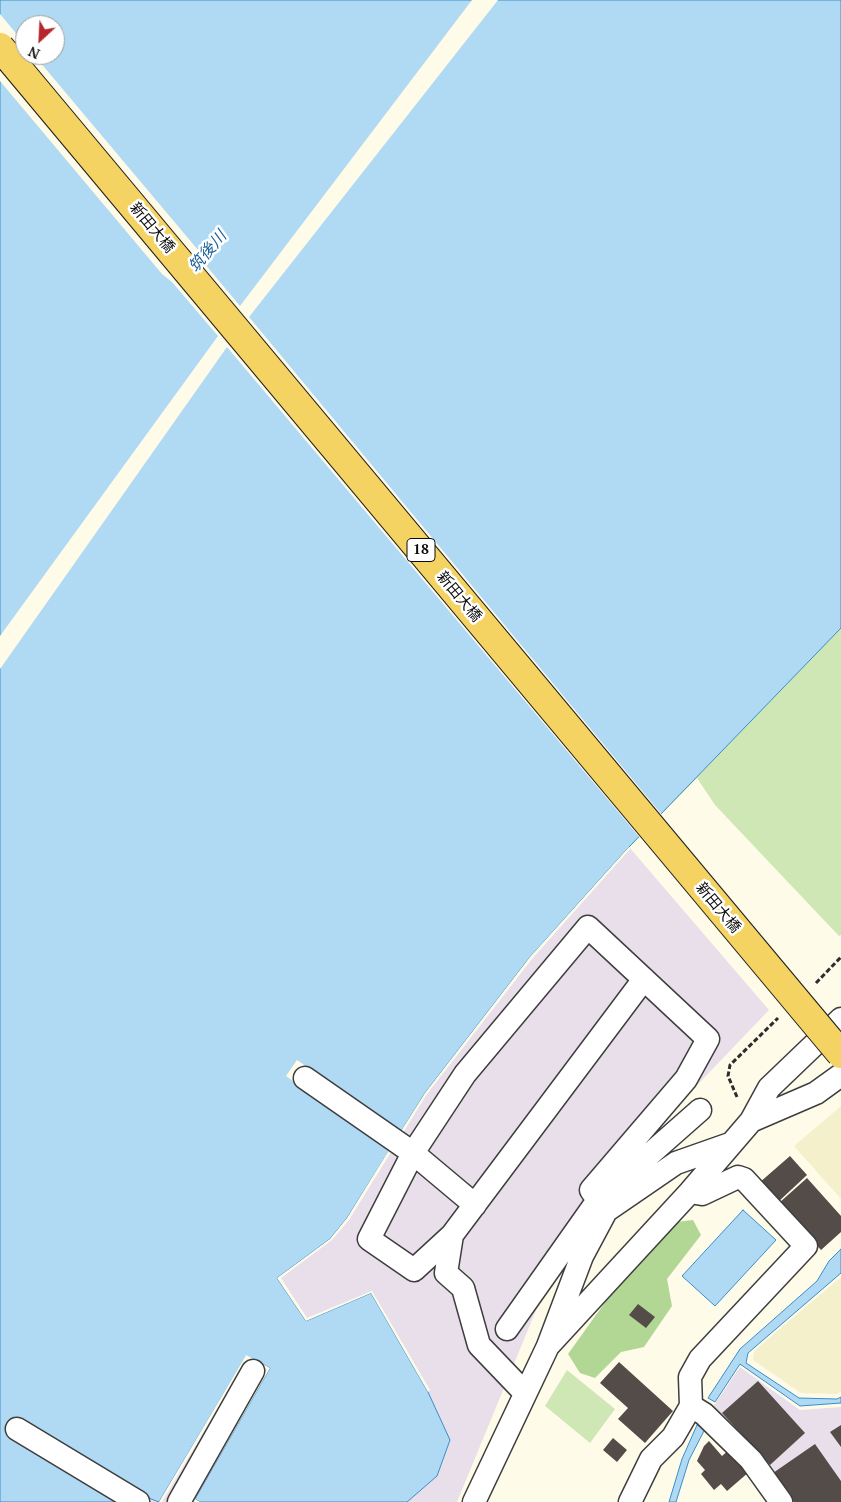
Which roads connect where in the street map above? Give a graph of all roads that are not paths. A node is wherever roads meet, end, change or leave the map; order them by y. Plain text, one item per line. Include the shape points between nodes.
1 (0, 47) edge
2 (644, 980) junction
3 (841, 1019) edge
4 (841, 1054) edge
5 (841, 1074) edge
6 (305, 1078) dead end
7 (700, 1110) dead end
8 (751, 1121) junction
9 (733, 1142) junction
10 (413, 1153) junction
11 (690, 1192) junction
12 (475, 1205) junction
13 (602, 1206) junction
14 (452, 1235) junction
15 (507, 1329) dead end
16 (548, 1346) junction
17 (253, 1371) dead end
18 (524, 1392) junction
19 (691, 1406) junction
20 (17, 1429) dead end
21 (138, 1502) edge
22 (179, 1502) edge
23 (474, 1502) edge
24 (630, 1502) edge
25 (781, 1502) edge

1 - 4 main road, 新田大橋 / 18, bridge
2 - 10 street via 588,927 465,1074
2 - 12 street
2 - 13 street via 708,1039 686,1079 591,1190
3 - 8 street via 769,1088
5 - 8 street via 816,1093
6 - 10 street
7 - 13 street
8 - 9 street
9 - 11 street
9 - 13 street via 676,1163
10 - 12 street
10 - 14 street via 369,1239 414,1270
11 - 16 street
11 - 19 street via 702,1194 738,1177 744,1179 806,1246 700,1359 690,1377
12 - 14 street
13 - 15 street
13 - 16 street
14 - 18 street via 446,1273 463,1288 479,1346
16 - 18 street
17 - 22 street
18 - 23 street
19 - 24 street via 673,1437 651,1459
19 - 25 street via 704,1414 751,1460
20 - 21 street

